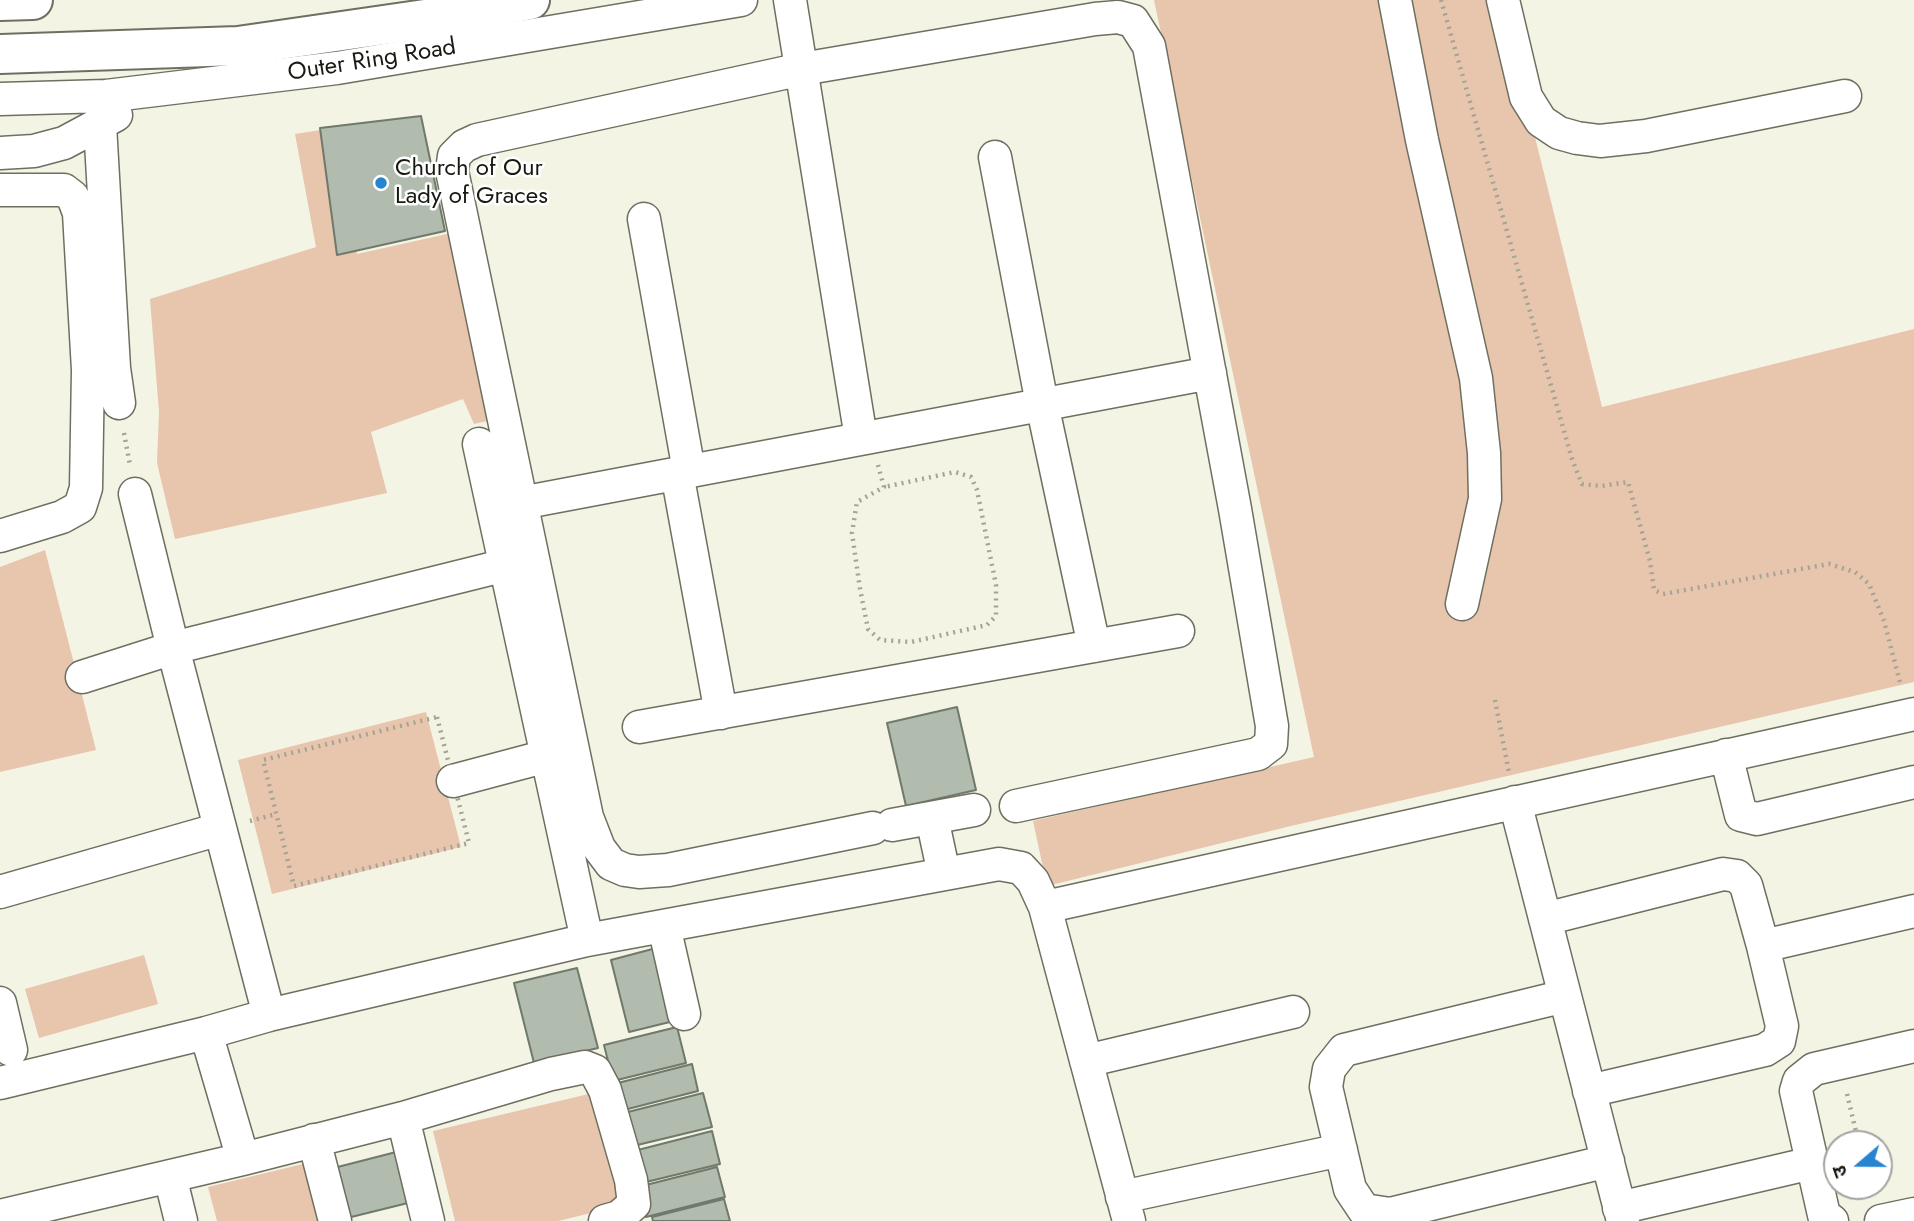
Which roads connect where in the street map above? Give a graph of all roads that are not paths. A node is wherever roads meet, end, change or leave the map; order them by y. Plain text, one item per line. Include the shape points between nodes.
1 (33, 0) edge
2 (530, 0) edge
3 (741, 0) edge
4 (790, 0) edge
5 (1395, 0) edge
6 (1503, 0) edge
7 (0, 1) edge
8 (0, 54) edge
9 (802, 69) junction
10 (156, 90) junction
11 (1845, 96) dead end
12 (0, 99) edge
13 (100, 125) junction
14 (0, 153) edge
15 (995, 157) dead end
16 (0, 190) edge
17 (644, 219) dead end
18 (101, 369) junction
19 (1210, 373) junction
20 (119, 403) road end
21 (1042, 404) junction
22 (866, 438) junction
23 (479, 444) dead end
24 (683, 472) junction
25 (135, 494) road end
26 (521, 503) junction
27 (0, 536) edge
28 (506, 565) junction
29 (1462, 604) dead end
30 (1178, 631) dead end
31 (1094, 646) junction
32 (173, 648) junction
33 (82, 677) dead end
34 (721, 713) junction
35 (1912, 722) edge
36 (639, 727) dead end
37 (1726, 755) junction
38 (547, 756) junction
39 (453, 781) road end
40 (1914, 782) edge
41 (1515, 802) junction
42 (1016, 806) dead end
43 (974, 810) dead end
44 (932, 818) junction
45 (220, 828) junction
46 (944, 874) junction
47 (0, 892) edge
48 (1045, 907) junction
49 (1914, 911) edge
50 (1545, 919) junction
51 (664, 926) junction
52 (587, 940) junction
53 (1763, 946) junction
54 (1565, 996) junction
55 (0, 1003) edge
56 (1293, 1012) dead end
57 (684, 1014) dead end
58 (269, 1015) junction
59 (206, 1033) junction
60 (1914, 1046) edge
61 (11, 1050) dead end
62 (1086, 1061) junction
63 (0, 1083) edge
64 (1589, 1091) junction
65 (403, 1118) junction
66 (314, 1140) junction
67 (1341, 1150) junction
68 (243, 1159) junction
69 (1608, 1161) junction
70 (1812, 1163) junction
71 (170, 1176) junction
72 (97, 1208) edge
73 (1126, 1209) edge
74 (1621, 1214) edge
75 (1914, 1214) edge
76 (0, 1216) edge
77 (181, 1221) edge
78 (335, 1221) edge
79 (428, 1221) edge
80 (605, 1221) edge
81 (1832, 1221) edge
82 (1881, 1221) edge

1 - 7 main road
2 - 8 main road, Outer Ring Road via 238,46
3 - 10 street, Outer Ring Road via 337,68
4 - 9 street
5 - 29 street via 1478,390 1485,499
6 - 11 street via 1525,97 1541,121 1559,133 1600,141 1646,136
9 - 19 street via 1096,19 1133,21 1149,46
9 - 22 street
9 - 26 street via 477,140 454,156 452,171
10 - 12 street, Outer Ring Road
10 - 13 street
13 - 14 street via 64,143
13 - 18 street
15 - 21 street
16 - 18 street via 64,190 74,197
17 - 24 street
18 - 20 street
18 - 27 street via 80,507
19 - 21 street
19 - 42 street via 1272,726 1271,744 1258,754
21 - 22 street
21 - 31 street
22 - 24 street
23 - 28 street
24 - 26 street
24 - 34 street
25 - 32 street
26 - 44 street via 587,817 611,864 639,872 668,870
28 - 32 street
28 - 38 street
30 - 31 street
31 - 34 street
32 - 33 street
32 - 45 street
34 - 36 street
35 - 37 street
37 - 40 street via 1741,815 1757,819
37 - 41 street
38 - 39 street
38 - 52 street
41 - 48 street
41 - 50 street
43 - 44 street
44 - 46 street
45 - 47 street
45 - 58 street
46 - 48 street via 999,864 1021,868
46 - 51 street
48 - 62 street
49 - 53 street
50 - 53 street via 1723,874 1737,876 1746,885
50 - 54 street
51 - 52 street
51 - 57 street
52 - 58 street
53 - 64 street via 1782,1026 1779,1041 1765,1050
54 - 64 street
54 - 67 street via 1344,1050 1329,1069 1326,1087
55 - 61 street
56 - 62 street
58 - 59 street
59 - 63 street
59 - 68 street
60 - 70 street via 1814,1069 1799,1081 1796,1091
62 - 73 street
64 - 69 street
65 - 66 street
65 - 79 street
65 - 80 street via 574,1068 595,1071 605,1090 634,1204 620,1217
66 - 68 street
66 - 78 street
67 - 69 street via 1350,1189 1364,1210 1390,1214
67 - 73 street
68 - 71 street
69 - 74 street
70 - 74 street
70 - 81 street via 1824,1215
71 - 72 street
71 - 77 street
72 - 76 street
75 - 82 street

